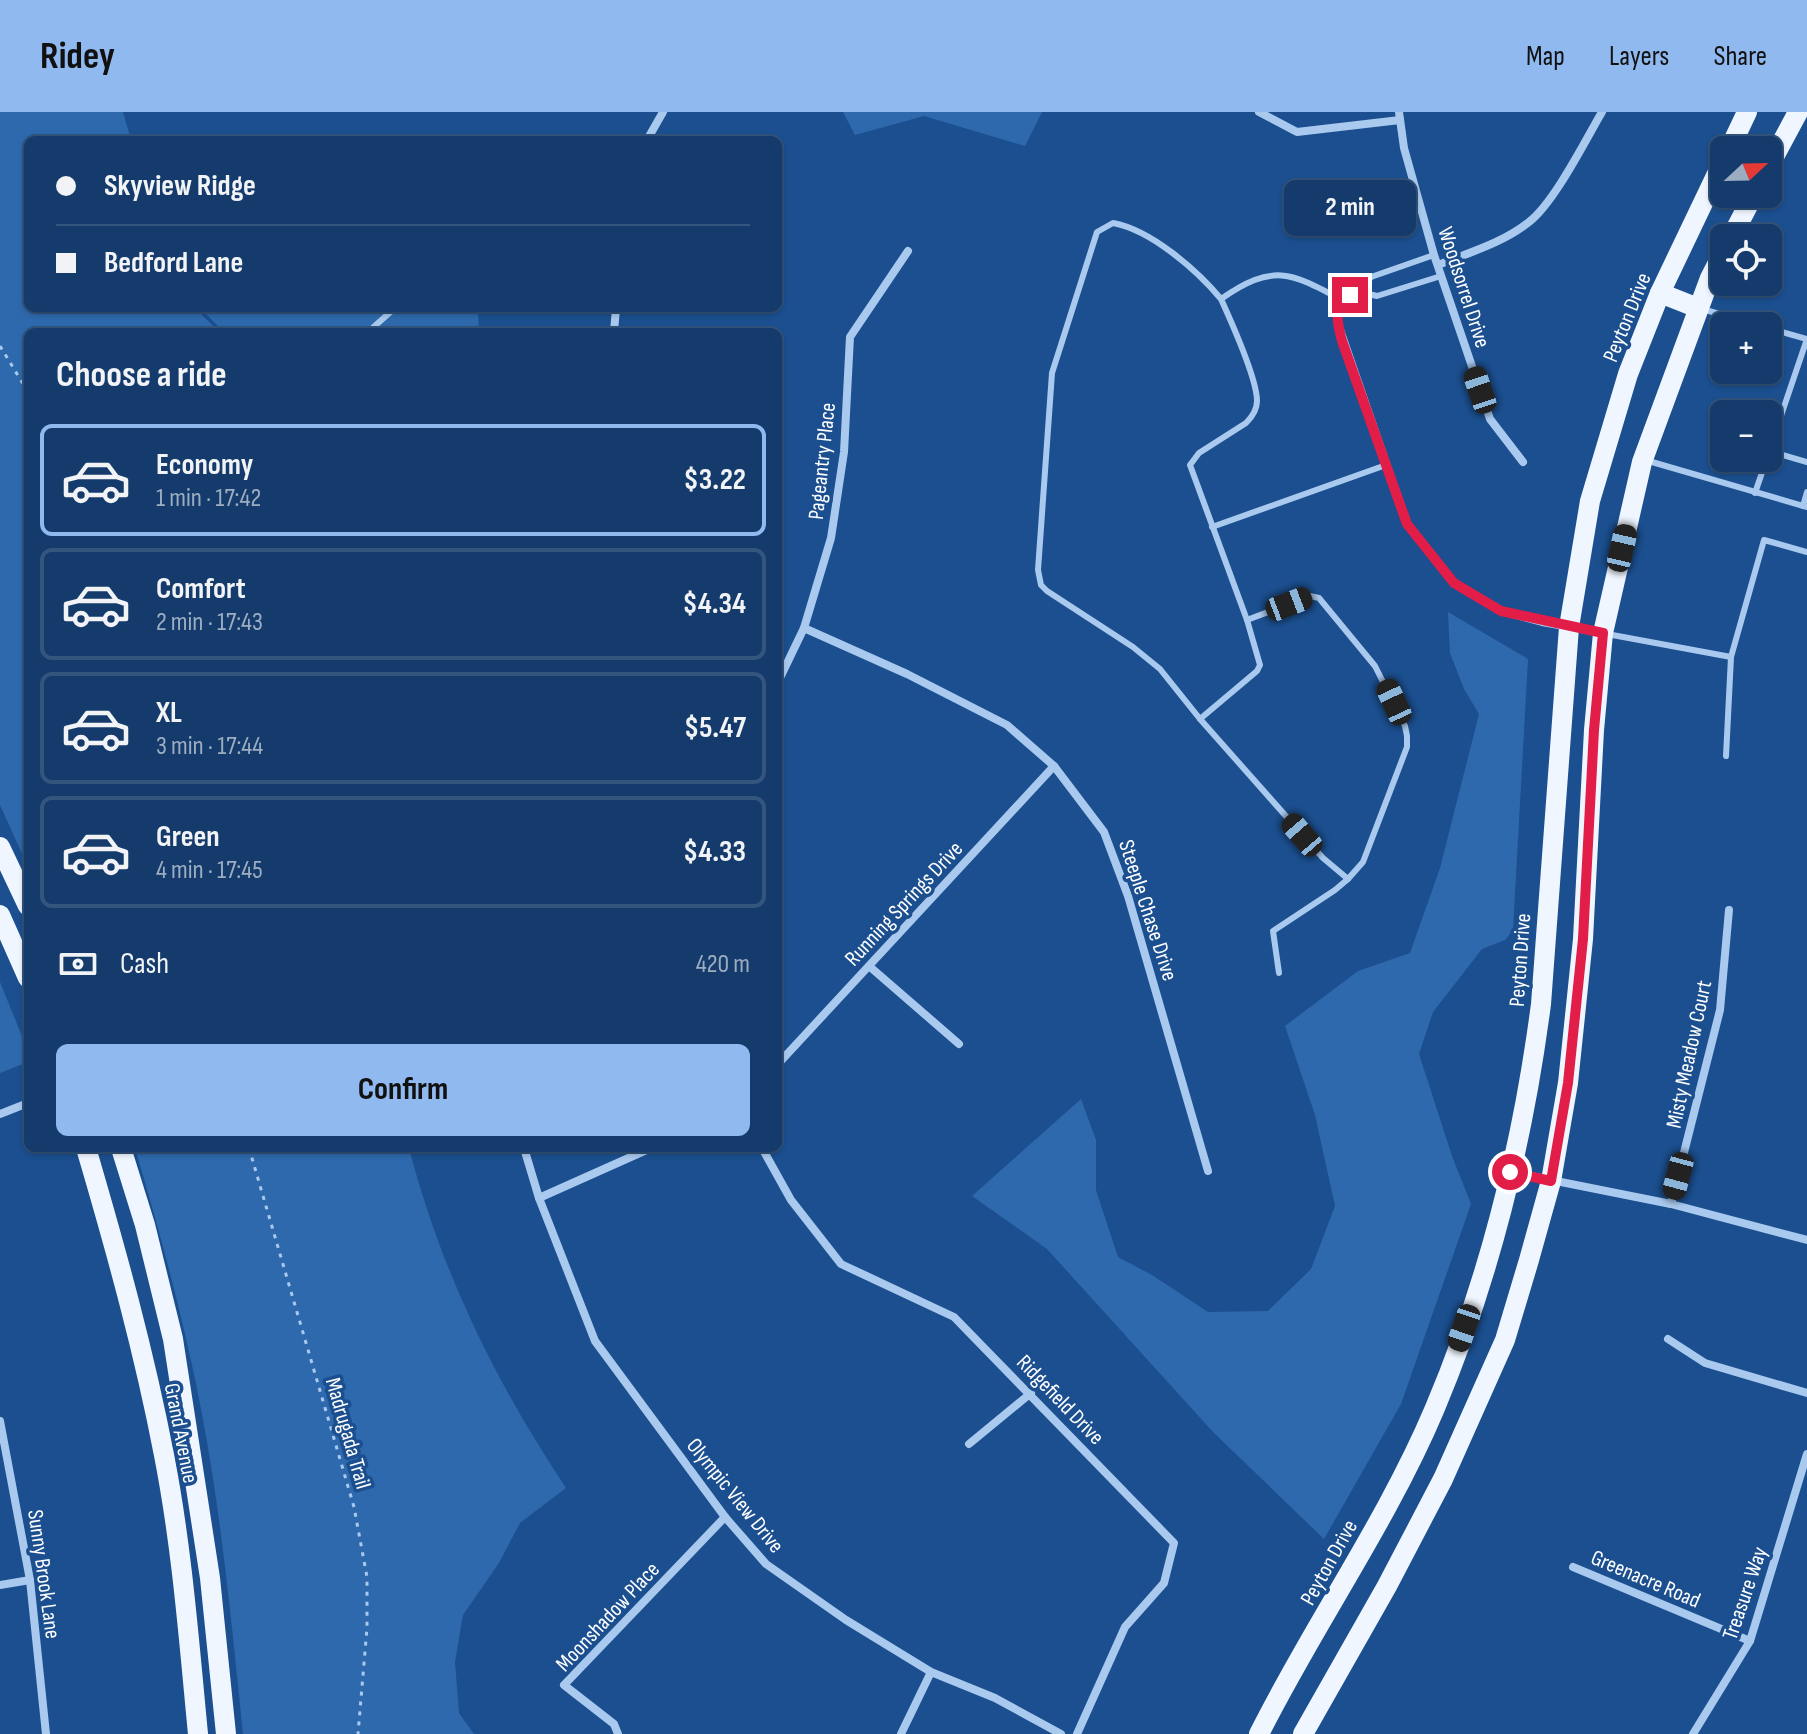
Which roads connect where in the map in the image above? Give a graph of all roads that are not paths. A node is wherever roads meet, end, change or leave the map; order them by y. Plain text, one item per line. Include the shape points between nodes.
1 (663, 112) edge
2 (1259, 112) edge
3 (1602, 112) edge
4 (1747, 112) edge
5 (1798, 112) edge
6 (1399, 116) edge
7 (649, 136) edge
8 (1736, 136) edge
9 (1782, 142) edge
10 (1710, 188) edge
11 (908, 251) dead end
12 (1434, 255) junction
13 (1438, 265) junction
14 (1441, 276) junction
15 (1710, 278) edge
16 (1360, 292) junction
17 (1660, 293) junction
18 (1221, 299) junction
19 (1342, 300) junction
20 (1698, 308) junction
21 (390, 312) edge
22 (1712, 312) edge
23 (372, 328) edge
24 (1782, 332) edge
25 (1807, 339) edge
26 (1782, 413) edge
27 (1782, 457) edge
28 (1643, 459) junction
29 (1523, 462) dead end
30 (1807, 462) edge
31 (1386, 465) junction
32 (1762, 472) edge
33 (1807, 492) edge
34 (1755, 493) junction
35 (1805, 506) edge
36 (1212, 527) junction
37 (1807, 552) edge
38 (1247, 620) junction
39 (1569, 627) junction
40 (804, 628) junction
41 (1603, 633) junction
42 (1731, 657) junction
43 (782, 674) edge
44 (1200, 719) junction
45 (1726, 756) dead end
46 (1054, 766) junction
47 (0, 847) edge
48 (1348, 879) junction
49 (24, 898) edge
50 (1729, 910) dead end
51 (0, 915) edge
52 (869, 966) junction
53 (24, 969) edge
54 (1279, 973) dead end
55 (959, 1044) dead end
56 (782, 1060) edge
57 (24, 1105) edge
58 (0, 1114) edge
59 (87, 1152) edge
60 (122, 1152) edge
61 (525, 1152) edge
62 (642, 1152) edge
63 (764, 1152) edge
64 (1208, 1171) dead end
65 (1510, 1172) junction
66 (1551, 1181) junction
67 (539, 1198) junction
68 (1671, 1204) junction
69 (1807, 1240) edge
70 (1668, 1339) dead end
71 (1031, 1393) junction
72 (1807, 1393) edge
73 (0, 1421) edge
74 (969, 1444) dead end
75 (1807, 1454) edge
76 (725, 1517) junction
77 (1573, 1567) dead end
78 (30, 1580) junction
79 (0, 1585) edge
80 (1750, 1641) junction
81 (931, 1672) junction
82 (46, 1734) edge
83 (198, 1734) edge
84 (226, 1734) edge
85 (618, 1734) edge
86 (901, 1734) edge
87 (1061, 1734) edge
88 (1077, 1734) edge
89 (1259, 1734) edge
90 (1303, 1734) edge
91 (1693, 1734) edge

1 - 7 street
2 - 6 street via 1297,132
3 - 13 street via 1533,220 1496,242
4 - 8 main road
5 - 9 main road
6 - 12 street, Woodsorrel Drive
10 - 17 main road, Peyton Drive
11 - 40 street, Pageantry Place via 850,337 844,452 831,538
12 - 13 street, Woodsorrel Drive
12 - 16 lane via 1371,277
13 - 14 street, Woodsorrel Drive
14 - 16 lane via 1377,296
14 - 29 street, Woodsorrel Drive via 1490,419
15 - 20 main road
16 - 19 street
17 - 20 main road
17 - 39 main road, Peyton Drive via 1628,374 1590,501
18 - 19 lane via 1249,281 1283,274
18 - 36 lane via 1257,401 1246,423 1192,459
18 - 44 lane via 1207,282 1135,229 1113,223 1097,232 1052,373 1038,570 1047,591 1160,669
19 - 31 street via 1337,321 1342,341
20 - 22 lane
20 - 28 main road
21 - 23 lane
24 - 25 lane
25 - 26 lane
27 - 30 lane
28 - 34 lane
28 - 41 main road
31 - 36 lane
31 - 39 street via 1407,524 1454,583 1501,611
32 - 34 lane
33 - 35 lane
34 - 35 lane
36 - 38 lane
37 - 42 lane via 1764,540
38 - 44 lane via 1260,665
38 - 48 lane via 1310,596 1319,598 1375,666 1405,726 1407,747 1363,862
39 - 41 street
39 - 65 main road, Peyton Drive via 1541,1004
40 - 43 street, Pageantry Place
40 - 46 street, Steeple Chase Drive via 1007,725
41 - 42 lane
41 - 66 main road via 1583,939 1568,1083
42 - 45 lane
44 - 48 lane via 1323,858
46 - 52 street, Running Springs Drive
46 - 64 street, Steeple Chase Drive via 1104,832 1128,896
47 - 49 main road
48 - 54 lane via 1273,931
50 - 68 street, Misty Meadow Court via 1720,1010
51 - 53 main road
52 - 55 street
52 - 56 street, Running Springs Drive
57 - 58 street
59 - 83 main road, Grand Avenue via 131,1303 165,1458
60 - 84 main road, Grand Avenue via 173,1339 210,1578
61 - 67 street, Olympic View Drive
62 - 67 street
63 - 71 street, Ridgefield Drive via 791,1200 841,1264 954,1317
65 - 66 street
65 - 89 main road, Peyton Drive via 1489,1254 1435,1409 1358,1560
66 - 68 street
66 - 90 main road via 1505,1340 1475,1411 1387,1586
67 - 76 street, Olympic View Drive via 595,1341
68 - 69 street
70 - 72 street via 1705,1363
71 - 74 street
71 - 88 street, Ridgefield Drive via 1174,1543 1164,1583 1125,1627
73 - 78 street, Sunny Brook Lane
75 - 80 street, Treasure Way
76 - 81 street, Olympic View Drive via 766,1564
76 - 85 street, Moonshadow Place via 564,1685 614,1724
77 - 80 street, Greenacre Road
78 - 79 street
78 - 82 street, Sunny Brook Lane
80 - 91 street, Treasure Way
81 - 86 street
81 - 87 street, Olympic View Drive via 995,1698

